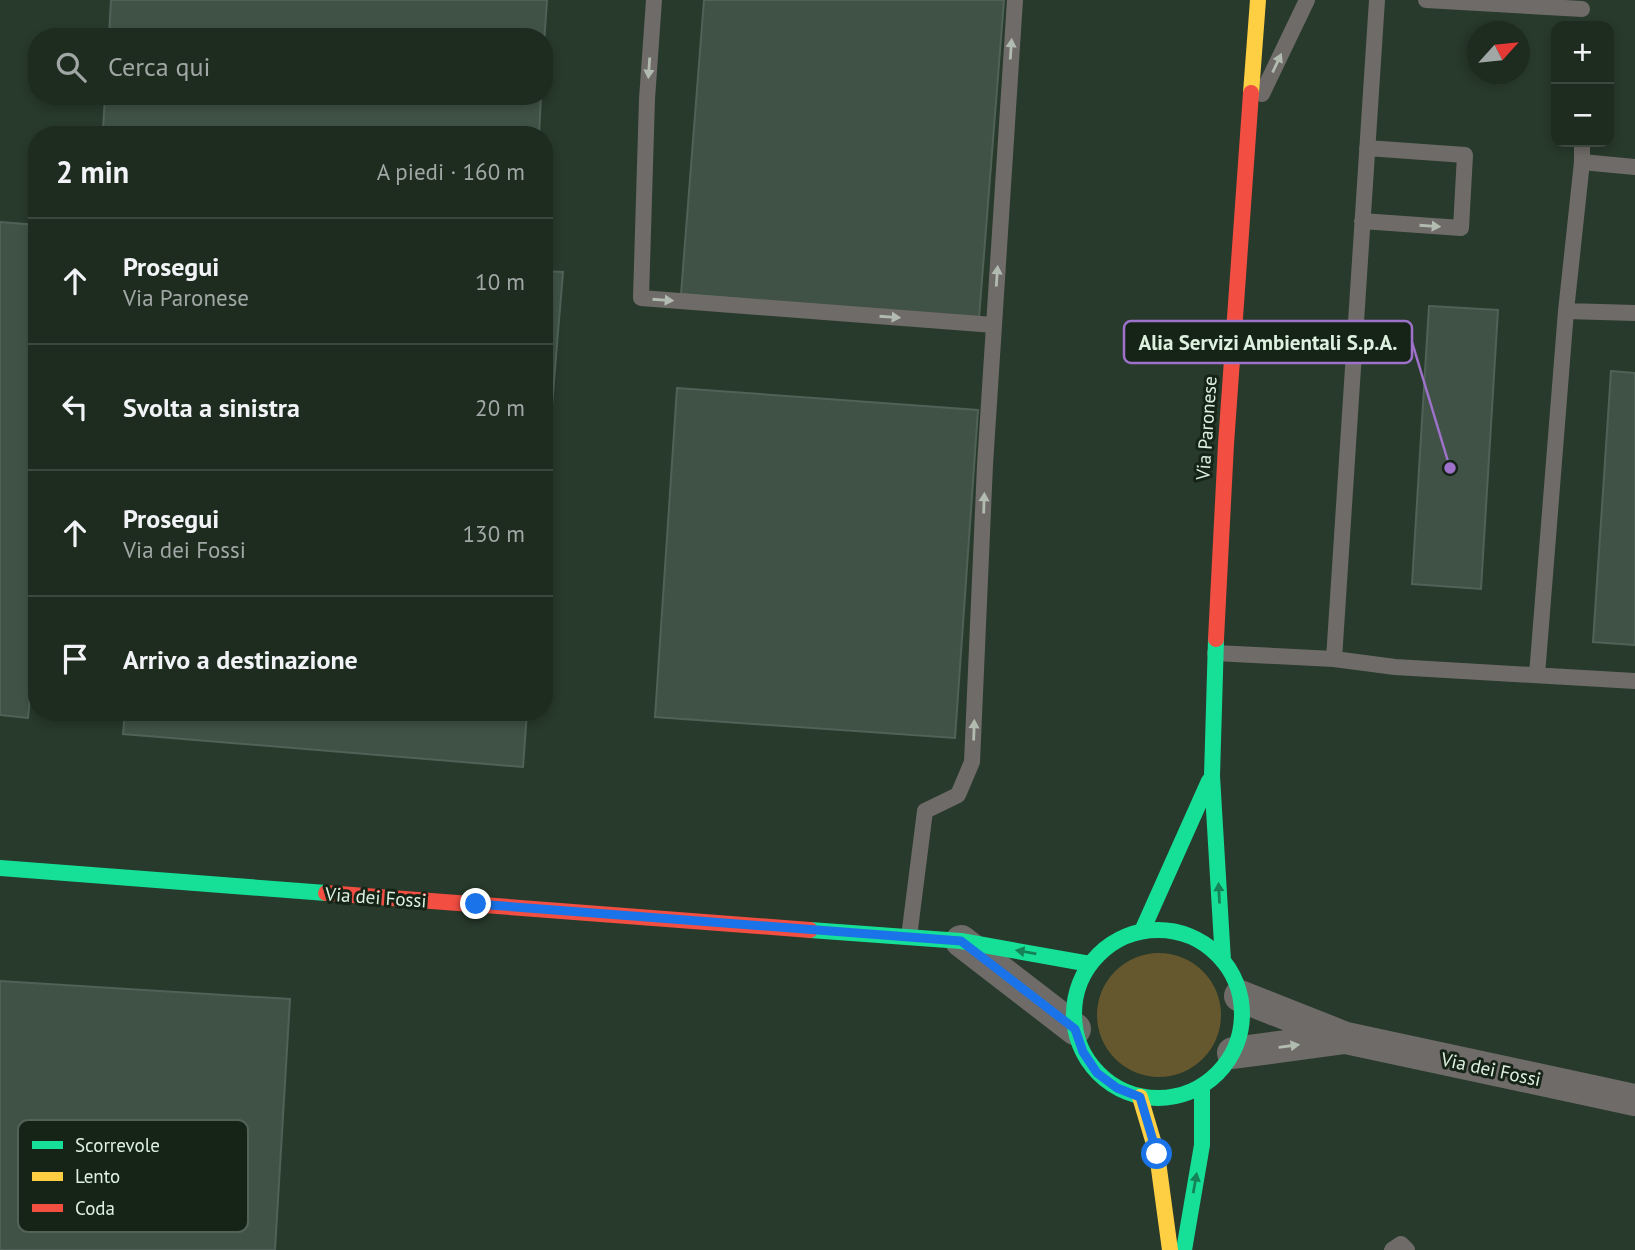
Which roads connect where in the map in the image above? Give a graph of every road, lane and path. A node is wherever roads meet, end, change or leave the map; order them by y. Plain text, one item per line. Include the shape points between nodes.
1 (654, 0) edge
2 (1015, 0) edge
3 (1258, 0) edge
4 (1307, 0) edge
5 (1377, 0) edge
6 (1426, 0) edge
7 (1582, 5) edge
8 (1248, 125) junction
9 (1582, 147) edge
10 (1367, 148) junction
11 (1582, 162) junction
12 (1635, 167) edge
13 (1362, 221) junction
14 (1566, 311) junction
15 (1635, 313) edge
16 (994, 325) junction
17 (1215, 653) junction
18 (1334, 659) junction
19 (1538, 675) junction
20 (1635, 681) edge
21 (1212, 776) junction
22 (0, 868) edge
23 (1142, 931) junction
24 (909, 937) junction
25 (961, 941) junction
26 (1223, 961) junction
27 (1090, 964) junction
28 (1240, 996) junction
29 (1075, 1029) junction
30 (1346, 1038) junction
31 (1233, 1053) junction
32 (1202, 1086) junction
33 (1140, 1097) junction
34 (1635, 1100) edge
35 (1170, 1250) edge
36 (1184, 1250) edge
37 (1392, 1250) edge
38 (1407, 1250) edge

1 -> 16 lane via 641,298
16 -> 2 lane
3 - 8 main road, Via Paronese
8 -> 4 lane
5 - 10 lane
6 - 7 lane
8 - 17 main road, Via Paronese
9 - 11 lane
10 - 13 lane
13 -> 10 lane via 1461,228 1465,155
11 - 12 lane
11 - 14 lane
13 - 18 lane
14 - 15 lane
14 - 19 lane
24 -> 16 lane via 925,811 957,795 972,762
17 - 18 lane
17 - 21 main road, Via Paronese
18 - 19 lane
19 - 20 lane
21 - 23 main road, Via Paronese
26 -> 21 main road, Via Paronese
22 - 24 main road, Via dei Fossi
23 - 26 main road via 1186,935
23 - 27 main road via 1104,949
24 - 25 main road, Via dei Fossi
27 -> 25 main road, Via dei Fossi
25 - 29 street
26 - 28 main road
27 - 29 main road via 1079,984
28 - 30 street, Via dei Fossi
28 - 31 main road via 1240,1035
29 - 33 main road via 1097,1073
31 -> 30 street, Via dei Fossi
30 - 34 street, Via dei Fossi
31 - 32 main road
32 - 33 main road via 1183,1095
36 -> 32 main road via 1202,1145
33 - 35 main road via 1157,1154
37 - 38 lane via 1401,1244

